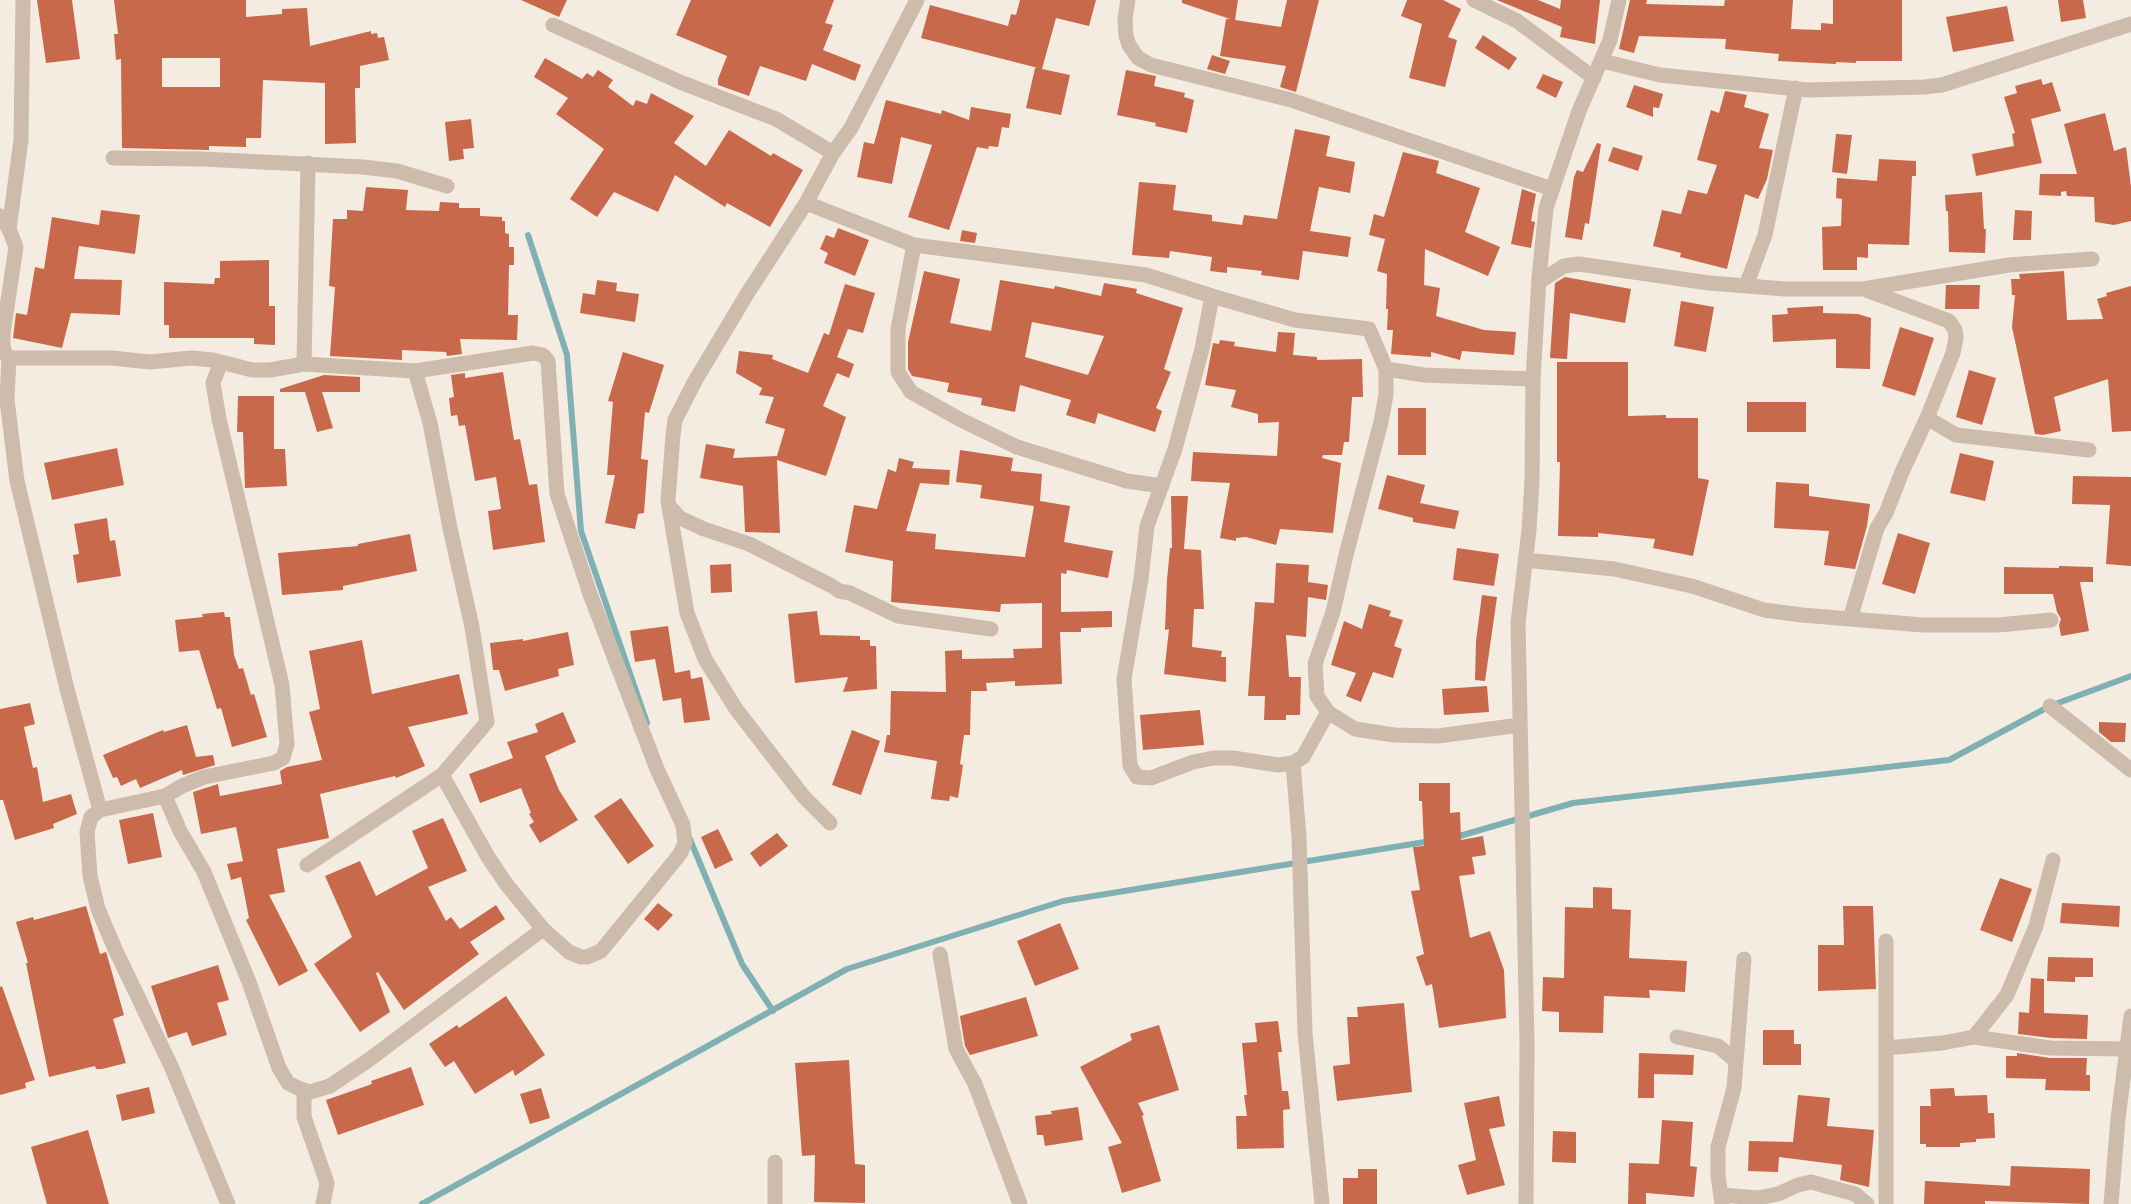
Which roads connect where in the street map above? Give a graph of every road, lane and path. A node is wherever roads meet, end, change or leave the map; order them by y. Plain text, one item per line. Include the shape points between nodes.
1 (23, 0) edge
2 (916, 0) edge
3 (1128, 0) edge
4 (1474, 0) edge
5 (1619, 0) edge
6 (2131, 24) edge
7 (553, 25) dead end
8 (1602, 61) junction
9 (1594, 78) junction
10 (1796, 88) junction
11 (833, 153) junction
12 (113, 158) dead end
13 (308, 163) junction
14 (447, 186) dead end
15 (1552, 189) junction
16 (806, 203) junction
17 (0, 216) edge
18 (9, 229) junction
19 (914, 245) junction
20 (2092, 259) dead end
21 (1539, 282) junction
22 (1746, 286) junction
23 (1863, 289) junction
24 (1212, 296) junction
25 (9, 358) junction
26 (221, 362) junction
27 (304, 364) junction
28 (1386, 369) junction
29 (415, 371) junction
30 (1533, 379) junction
31 (1927, 418) junction
32 (2089, 450) dead end
33 (1162, 486) junction
34 (669, 506) junction
35 (1526, 560) junction
36 (1850, 619) junction
37 (2051, 620) dead end
38 (991, 629) dead end
39 (2050, 706) dead end
40 (1328, 712) junction
41 (1520, 725) junction
42 (1293, 764) junction
43 (2131, 770) edge
44 (442, 775) junction
45 (165, 796) junction
46 (100, 810) junction
47 (830, 823) dead end
48 (2053, 860) dead end
49 (307, 865) dead end
50 (543, 928) junction
51 (1886, 941) dead end
52 (940, 954) dead end
53 (1744, 959) dead end
54 (2131, 1016) edge
55 (1677, 1037) dead end
56 (1974, 1037) junction
57 (1886, 1048) junction
58 (2127, 1049) junction
59 (1736, 1061) junction
60 (304, 1090) junction
61 (775, 1162) dead end
62 (1722, 1200) edge
63 (228, 1204) edge
64 (323, 1204) edge
65 (775, 1204) edge
66 (1020, 1204) edge
67 (1322, 1204) edge
68 (1526, 1204) edge
69 (1867, 1204) edge
70 (1886, 1204) edge
71 (2111, 1204) edge

1 - 18 street via 21,140
2 - 11 street via 851,128
3 - 15 street via 1125,18 1129,45 1138,58 1151,65 1291,100
4 - 9 street via 1517,21
5 - 8 street
6 - 10 street via 1942,85
7 - 11 street via 680,82 776,119
8 - 9 street
8 - 10 street via 1660,75
9 - 15 street
10 - 22 street via 1765,235
11 - 16 street
12 - 13 street
13 - 14 street via 397,171
13 - 27 street
15 - 21 street via 1546,208
16 - 19 street
16 - 34 street via 736,310 675,420
17 - 18 street
18 - 25 street via 16,248 3,334
19 - 24 street via 1146,275
19 - 33 street via 898,329 898,372 911,392 1017,447 1127,481
20 - 23 street via 2009,265
21 - 22 street via 1564,266 1579,264
21 - 30 street
22 - 23 street
23 - 31 street via 1938,315 1955,330 1953,353
24 - 28 street via 1295,320 1369,329
24 - 33 street via 1199,360
25 - 26 street via 150,362 191,358
25 - 46 street via 7,400 17,481
26 - 27 street via 252,370
26 - 45 street via 213,383 219,419 282,686 287,744 284,758 274,763 204,777
27 - 29 street
28 - 30 street via 1424,375
28 - 40 street via 1381,422 1334,612 1316,664 1317,696
29 - 44 street via 430,423 472,627 487,722
29 - 50 street via 533,352 548,361 557,494 590,594 657,769 683,825 685,843 680,854 601,951 587,957 576,956
30 - 35 street
31 - 32 street via 1956,435
31 - 36 street via 1877,528
33 - 42 street via 1148,526 1124,679 1130,766 1137,777 1151,778 1214,758
34 - 38 street via 688,521 749,544 838,591 898,616
34 - 47 street via 687,613 705,659 736,709
35 - 36 street via 1614,569 1692,586 1764,610
35 - 41 street via 1518,623
36 - 37 street via 1923,626
39 - 43 street
40 - 41 street via 1355,729 1394,735 1438,736
40 - 42 street via 1303,758
41 - 68 street via 1527,1043
42 - 67 street via 1305,1033
44 - 49 street
44 - 50 street via 488,857
45 - 46 street
45 - 60 street via 204,872 279,1068 288,1083
46 - 63 street via 91,818 87,832 90,876 98,909 171,1066
48 - 56 street via 2036,926 2007,995
50 - 60 street via 370,1059 330,1086
51 - 57 street
52 - 66 street via 956,1049 975,1084
53 - 59 street
54 - 58 street
55 - 59 street via 1718,1046
56 - 57 street
56 - 58 street via 2050,1048
57 - 70 street
58 - 71 street
59 - 62 street via 1734,1088 1718,1147
60 - 64 street via 304,1117 327,1183
61 - 65 street
62 - 69 street via 1778,1194 1811,1182 1855,1194

